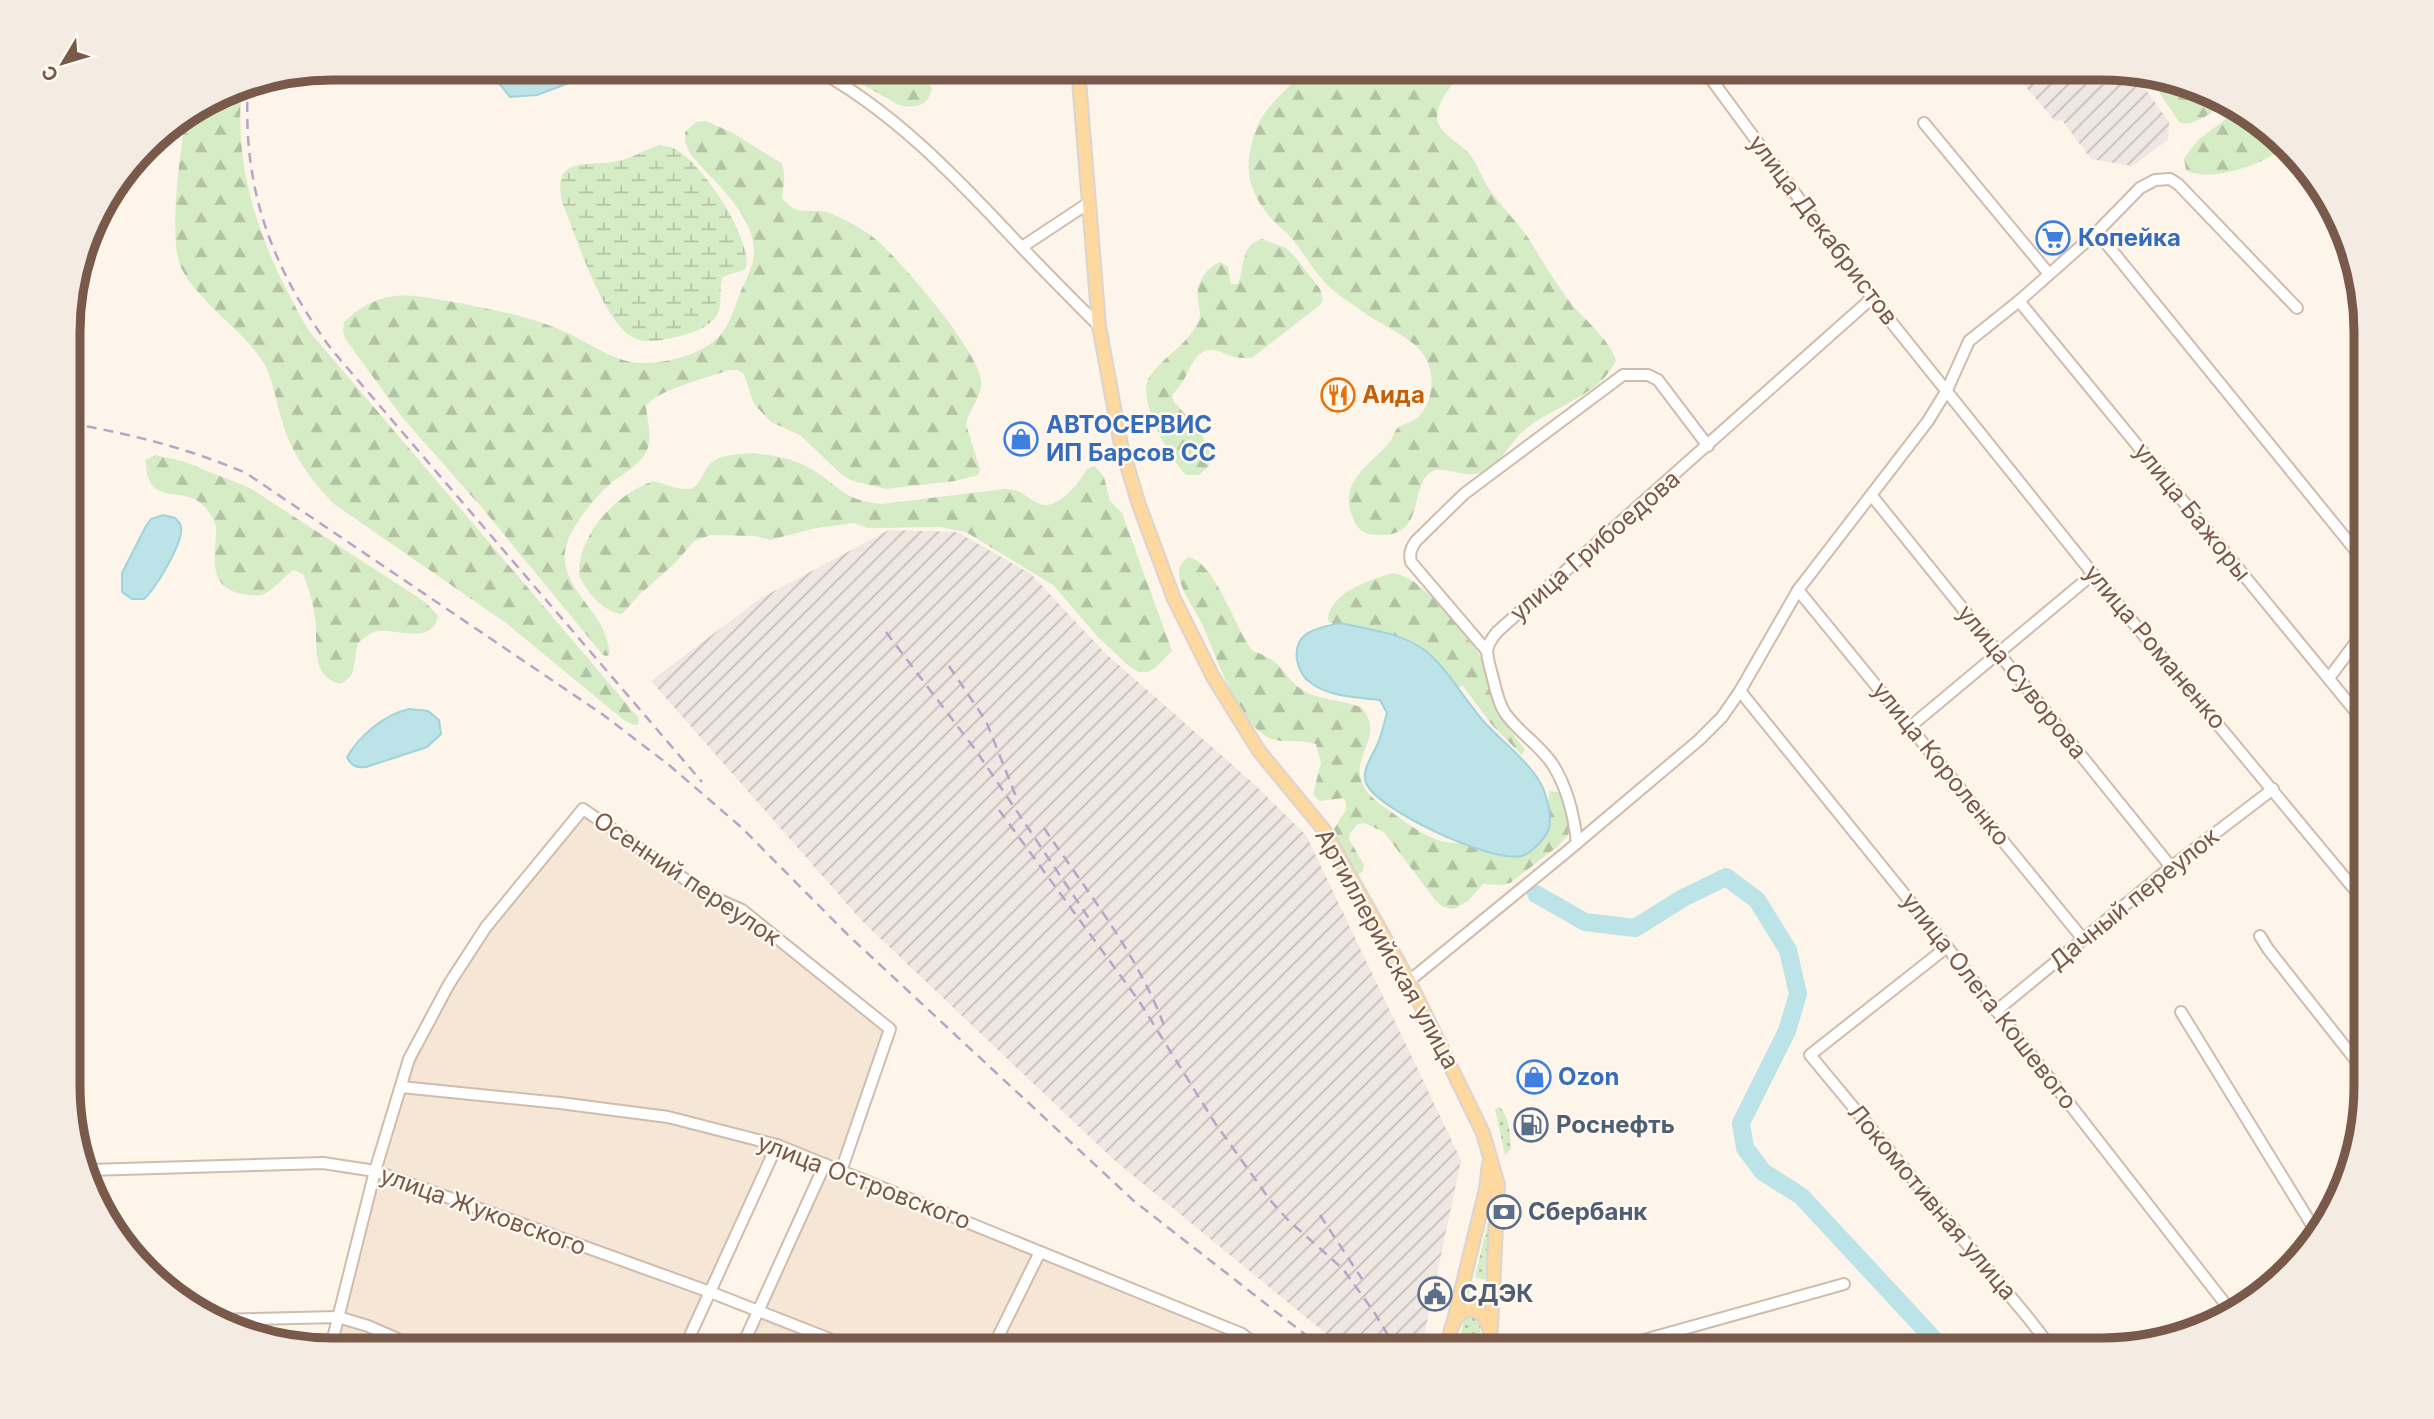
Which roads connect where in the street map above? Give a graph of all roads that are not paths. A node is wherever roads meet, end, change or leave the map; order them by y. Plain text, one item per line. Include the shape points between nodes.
1 (835, 80) edge
2 (1079, 80) edge
3 (1712, 80) edge
4 (1924, 123) dead end
5 (1087, 204) junction
6 (2097, 232) junction
7 (1021, 247) junction
8 (2049, 274) junction
9 (1872, 298) junction
10 (2019, 301) junction
11 (2297, 308) dead end
12 (1099, 326) junction
13 (1947, 390) junction
14 (1708, 446) junction
15 (1872, 496) junction
16 (2354, 548) edge
17 (2093, 574) junction
18 (1798, 590) junction
19 (2354, 645) edge
20 (1486, 650) junction
21 (1998, 653) junction
22 (2329, 678) junction
23 (1740, 691) junction
24 (2354, 709) edge
25 (1911, 726) junction
26 (2273, 789) junction
27 (1577, 843) junction
28 (2171, 867) junction
29 (2354, 888) edge
30 (2260, 936) dead end
31 (2083, 939) junction
32 (1947, 947) junction
33 (1409, 981) junction
34 (1996, 1011) junction
35 (2181, 1012) dead end
36 (2354, 1058) edge
37 (401, 1087) junction
38 (777, 1145) junction
39 (1490, 1157) junction
40 (825, 1164) junction
41 (95, 1170) edge
42 (374, 1171) junction
43 (841, 1171) junction
44 (2312, 1225) edge
45 (1040, 1252) junction
46 (1844, 1284) dead end
47 (710, 1292) junction
48 (2227, 1305) edge
49 (758, 1311) junction
50 (338, 1317) junction
51 (237, 1319) edge
52 (1454, 1320) junction
53 (1491, 1328) junction
54 (333, 1338) edge
55 (395, 1338) edge
56 (688, 1338) edge
57 (746, 1338) edge
58 (827, 1338) edge
59 (996, 1338) edge
60 (1247, 1338) edge
61 (1450, 1338) edge
62 (1491, 1338) edge
63 (1651, 1338) edge
64 (2044, 1338) edge

1 - 7 street via 944,165
2 - 5 main road, Артиллерийская улица
3 - 9 street, улица Декабристов
4 - 8 street
5 - 7 street
5 - 12 main road, Артиллерийская улица
6 - 8 street
6 - 11 street via 2140,188 2170,179
6 - 16 street
7 - 12 street
8 - 10 street
9 - 13 street, улица Декабристов
9 - 14 street, улица Грибоедова
10 - 13 street via 1969,341
10 - 22 street, улица Бажоры
12 - 33 main road, Артиллерийская улица via 1122,445 1154,549 1190,632 1259,751 1324,831
13 - 15 street
13 - 17 street, улица Романенко
14 - 20 street, улица Грибоедова via 1497,632
14 - 20 street via 1658,380 1648,375 1623,375 1464,494 1416,541 1409,555
15 - 18 street
15 - 21 street, улица Суворова
17 - 21 street
17 - 26 street, улица Романенко
18 - 23 street
18 - 25 street, улица Короленко
19 - 22 street
20 - 27 street via 1504,710 1542,749 1563,786 1575,816
21 - 25 street
21 - 28 street, улица Суворова
22 - 24 street, улица Бажоры
23 - 27 street via 1699,740
23 - 32 street, улица Олега Кошевого
25 - 31 street, улица Короленко
26 - 28 street, Дачный переулок
26 - 29 street, улица Романенко
27 - 33 street
28 - 31 street, Дачный переулок
30 - 36 street
31 - 34 street, Дачный переулок
32 - 34 street, улица Олега Кошевого
32 - 64 street, Локомотивная улица via 1810,1055
33 - 39 main road, Артиллерийская улица via 1469,1100
34 - 48 street, улица Олега Кошевого
35 - 44 street
37 - 38 street, улица Островского via 668,1117
37 - 42 street
37 - 43 street, Осенний переулок via 409,1059 449,984 486,928 583,809 708,895 742,909 890,1029
38 - 40 street, улица Островского
38 - 47 street
39 - 52 main road, Артиллерийская улица
39 - 53 main road, Артиллерийская улица via 1497,1185
40 - 43 street, улица Островского
40 - 49 street
41 - 42 street, улица Жуковского via 323,1163
42 - 47 street, улица Жуковского
42 - 50 street
43 - 45 street, улица Островского
45 - 59 street
45 - 60 street, улица Островского
46 - 63 street
47 - 49 street, улица Жуковского
47 - 56 street
49 - 57 street
49 - 58 street, улица Жуковского
50 - 51 street
50 - 54 street
50 - 55 street
52 - 53 main road via 1472,1309 1485,1317
52 - 61 main road, Артиллерийская улица
53 - 62 main road, Артиллерийская улица

